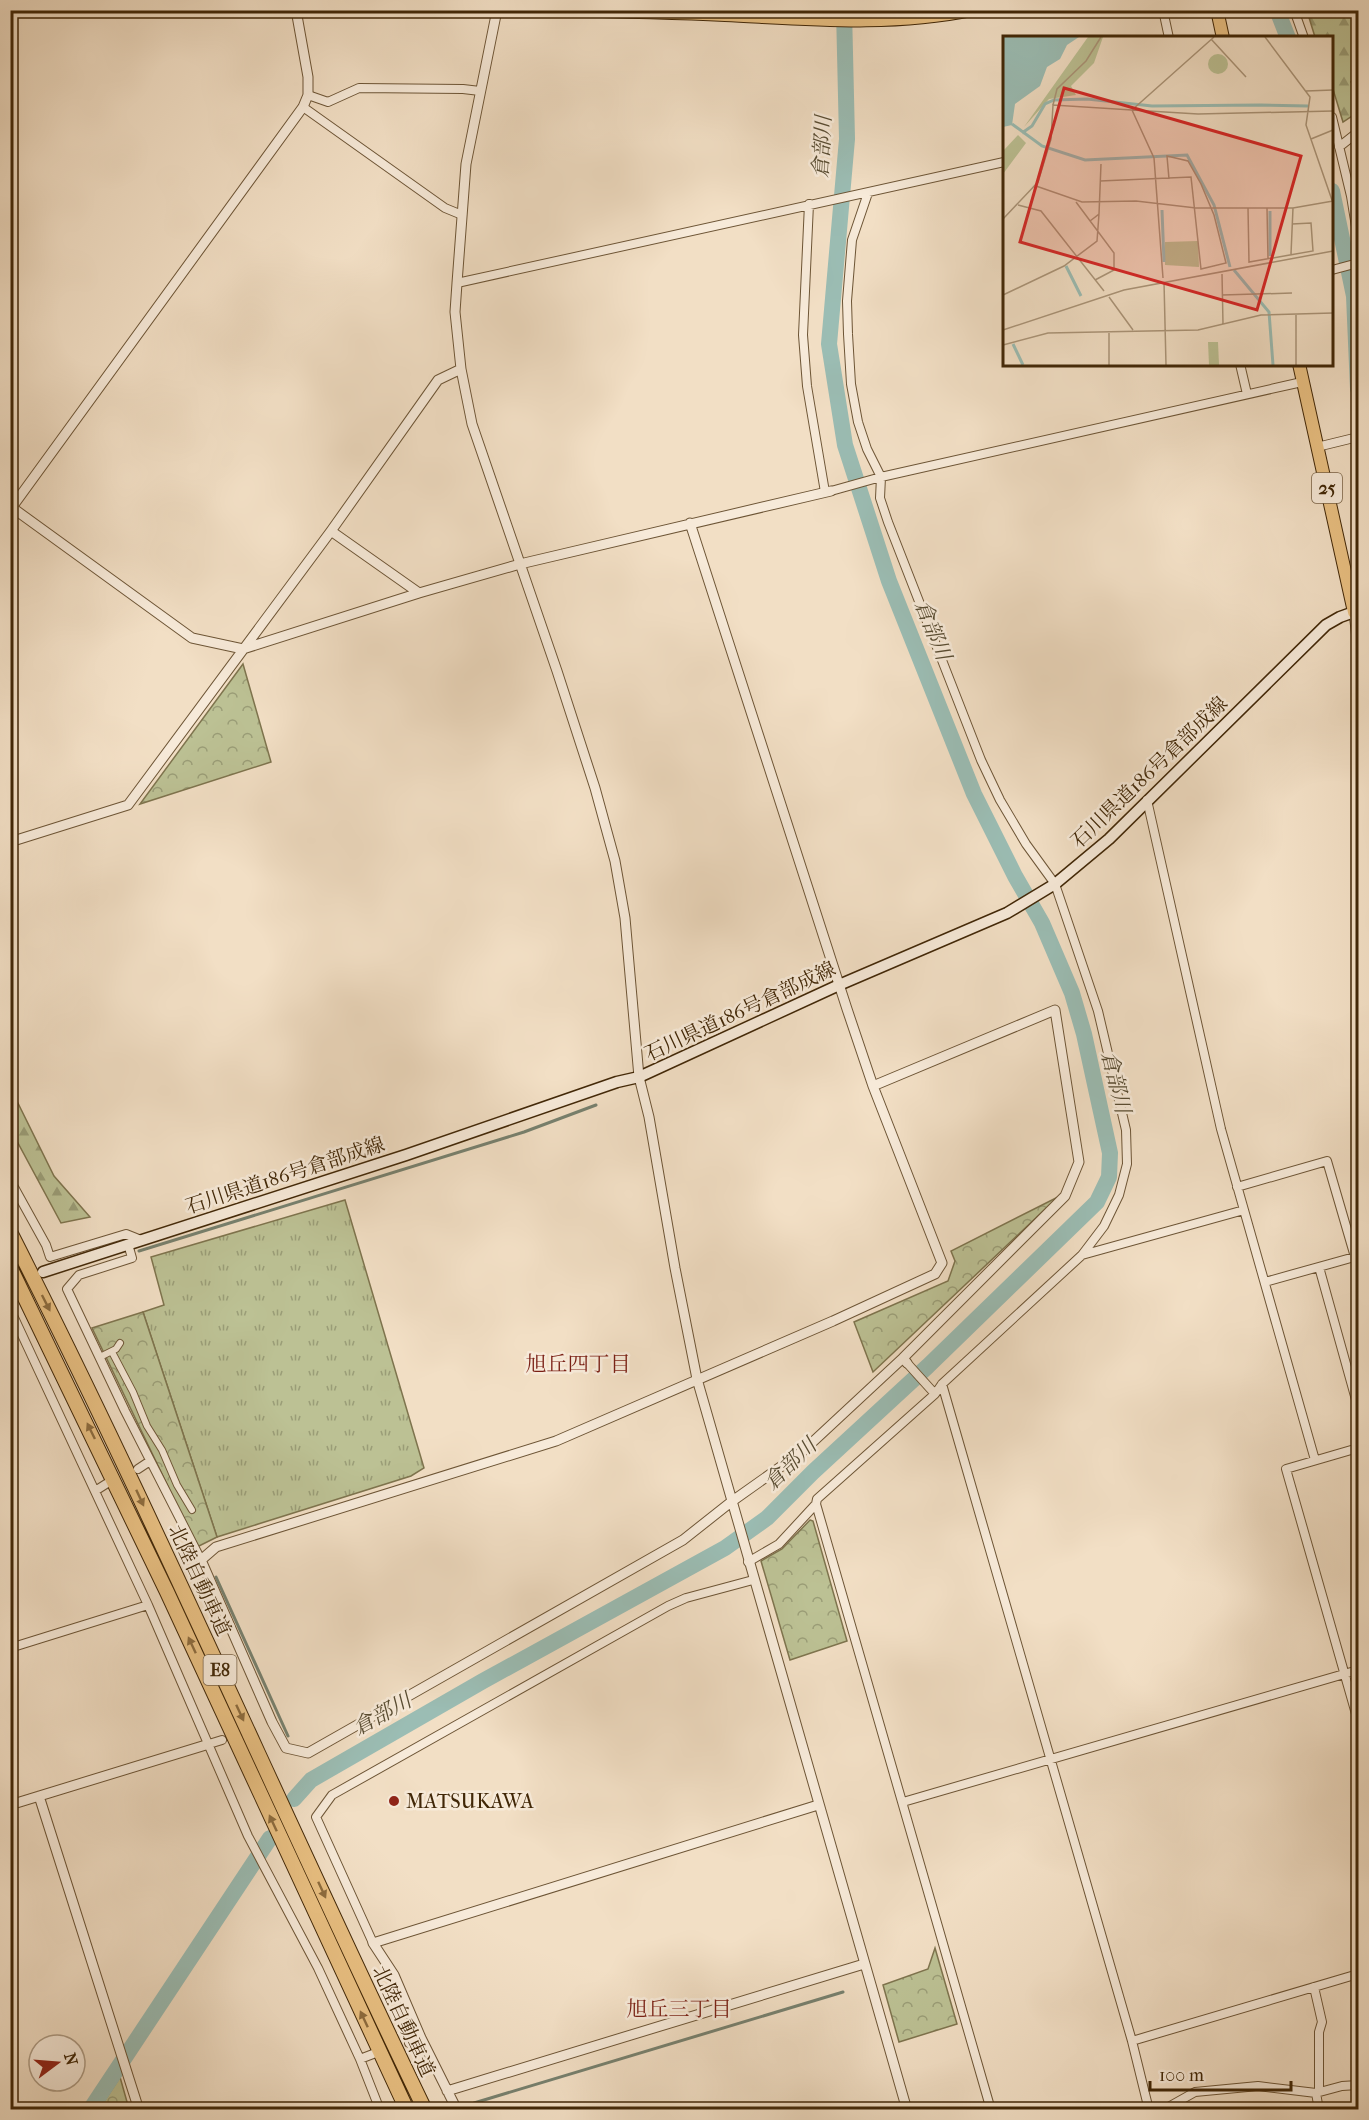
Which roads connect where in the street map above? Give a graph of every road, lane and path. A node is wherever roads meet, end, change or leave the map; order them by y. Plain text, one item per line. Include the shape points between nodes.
1 (296, 10) edge
2 (497, 10) edge
3 (546, 10) edge
4 (972, 10) edge
5 (1163, 10) edge
6 (1217, 10) edge
7 (1294, 10) edge
8 (781, 14) edge
9 (1169, 36) edge
10 (1223, 36) edge
11 (1303, 36) edge
12 (480, 91) junction
13 (309, 95) junction
14 (303, 107) junction
15 (1333, 121) edge
16 (1359, 132) edge
17 (1339, 147) junction
18 (1003, 162) edge
19 (867, 193) junction
20 (809, 204) junction
21 (462, 215) junction
22 (1359, 239) edge
23 (1359, 263) edge
24 (1336, 269) edge
25 (457, 283) junction
26 (1240, 366) edge
27 (1299, 366) edge
28 (461, 369) junction
29 (1302, 381) junction
30 (1247, 394) junction
31 (1355, 438) edge
32 (1317, 447) junction
33 (877, 478) junction
34 (828, 492) junction
35 (11, 508) edge
36 (690, 523) junction
37 (331, 531) junction
38 (520, 564) junction
39 (419, 593) junction
40 (1357, 609) edge
41 (1359, 648) edge
42 (243, 649) junction
43 (1146, 800) junction
44 (10, 842) edge
45 (1053, 885) junction
46 (839, 985) junction
47 (639, 1077) junction
48 (873, 1086) junction
49 (10, 1180) edge
50 (1237, 1187) junction
51 (1244, 1210) junction
52 (10, 1232) edge
53 (141, 1240) junction
54 (128, 1244) junction
55 (1082, 1255) junction
56 (1357, 1256) edge
57 (10, 1268) edge
58 (1319, 1268) junction
59 (43, 1272) dead end
60 (1265, 1282) junction
61 (10, 1309) edge
62 (120, 1343) dead end
63 (112, 1352) junction
64 (100, 1357) junction
65 (905, 1360) junction
66 (697, 1380) junction
67 (942, 1384) junction
68 (933, 1392) junction
69 (1359, 1407) edge
70 (1359, 1448) edge
71 (1315, 1460) junction
72 (150, 1461) junction
73 (138, 1469) dead end
74 (106, 1484) dead end
75 (95, 1491) junction
76 (731, 1502) junction
77 (816, 1504) junction
78 (192, 1510) dead end
79 (747, 1557) junction
80 (201, 1560) junction
81 (753, 1580) junction
82 (148, 1605) junction
83 (10, 1648) edge
84 (1359, 1670) edge
85 (1344, 1674) junction
86 (1359, 1721) edge
87 (222, 1740) dead end
88 (208, 1744) junction
89 (1050, 1758) junction
90 (39, 1796) junction
91 (903, 1802) junction
92 (10, 1805) edge
93 (818, 1805) junction
94 (374, 1943) junction
95 (864, 1964) junction
96 (1359, 1974) edge
97 (1314, 1987) junction
98 (421, 2038) junction
99 (1132, 2041) junction
100 (409, 2043) dead end
101 (373, 2054) dead end
102 (360, 2059) junction
103 (1359, 2085) edge
104 (447, 2091) junction
105 (1318, 2093) junction
106 (139, 2109) edge
107 (380, 2109) edge
108 (407, 2109) edge
109 (425, 2109) edge
110 (457, 2109) edge
111 (907, 2109) edge
112 (991, 2109) edge
113 (1149, 2109) edge
114 (1163, 2109) edge
115 (1319, 2109) edge

1 - 13 street
2 - 12 street
3 - 8 main road
4 - 8 main road via 926,19 864,21
5 - 9 street
6 - 10 main road
7 - 11 street
12 - 13 street via 359,88 328,102
12 - 21 street via 466,164
13 - 14 street
14 - 21 street via 445,208
14 - 35 street
15 - 17 street
16 - 17 street
17 - 22 street
18 - 19 street
19 - 20 street
19 - 33 street via 852,240 848,334 858,422
20 - 25 street
20 - 34 street via 803,335 807,386
21 - 25 street
23 - 24 street
25 - 28 street via 455,312
26 - 30 street
27 - 29 main road, 25
28 - 37 street via 438,380
28 - 38 street via 472,424
29 - 30 street
29 - 32 main road, 25
30 - 33 street
31 - 32 street
32 - 40 main road, 25
33 - 34 street
33 - 45 street via 888,522 981,760 1000,800
34 - 36 street
35 - 42 street via 192,638
36 - 38 street
36 - 46 street
37 - 39 street
37 - 42 street
38 - 39 street
38 - 47 street via 595,788 615,861 625,918
39 - 42 street
40 - 41 street
40 - 43 main road, 石川県道186号倉部成線 via 1326,626
42 - 44 street via 128,805
43 - 45 main road, 石川県道186号倉部成線 via 1109,839
43 - 50 street
45 - 46 main road, 石川県道186号倉部成線 via 1007,913
45 - 55 street via 1098,1011 1126,1130 1127,1164 1119,1195 1104,1226
46 - 47 main road, 石川県道186号倉部成線
46 - 48 street
47 - 53 main road, 石川県道186号倉部成線
47 - 66 street
48 - 65 street via 1055,1010 1079,1162 1065,1196
48 - 66 street via 942,1263 935,1274
49 - 53 street via 50,1257 126,1234
50 - 51 street
50 - 56 street via 1327,1161
51 - 55 street
51 - 60 street
52 -> 109 highway, 北陸自動車道 / E8 via 172,1564
53 - 54 main road, 石川県道186号倉部成線
54 - 59 main road, 石川県道186号倉部成線
54 - 64 street via 132,1258 79,1275 68,1289
55 - 67 street
56 - 58 street
108 -> 57 highway, 北陸自動車道 / E8 via 158,1572
58 - 60 street
58 - 69 street
60 - 71 street
61 - 75 street
62 - 63 street
63 - 64 street
63 - 78 street
64 - 72 street
65 - 68 street
65 - 76 street via 803,1450
66 - 76 street
66 - 80 street via 556,1441 216,1547
67 - 68 street
67 - 89 street
68 - 77 street via 817,1498
70 - 71 street
71 - 85 street via 1287,1469
72 - 73 street
72 - 80 street
74 - 75 street
75 - 82 street
76 - 79 street
76 - 80 street via 683,1540 308,1753 286,1748
77 - 79 street via 779,1544
77 - 91 street
79 - 81 street
81 - 93 street
81 - 94 street via 668,1606 332,1795 316,1817
82 - 83 street
82 - 88 street
84 - 85 street
85 - 86 street
85 - 89 street
87 - 88 street
88 - 90 street
88 - 102 street via 265,1872 318,1968
89 - 91 street
89 - 99 street
90 - 92 street
90 - 106 street
91 - 112 street
93 - 94 street
93 - 95 street
94 - 98 street via 394,1975
95 - 104 street
95 - 111 street
96 - 97 street
97 - 99 street
97 - 105 street via 1322,2022
98 - 100 street
98 - 104 street
99 - 113 street
101 - 102 street
102 - 107 street
103 - 105 street
104 - 110 street
105 - 114 street via 1258,2086 1195,2092
105 - 115 street

